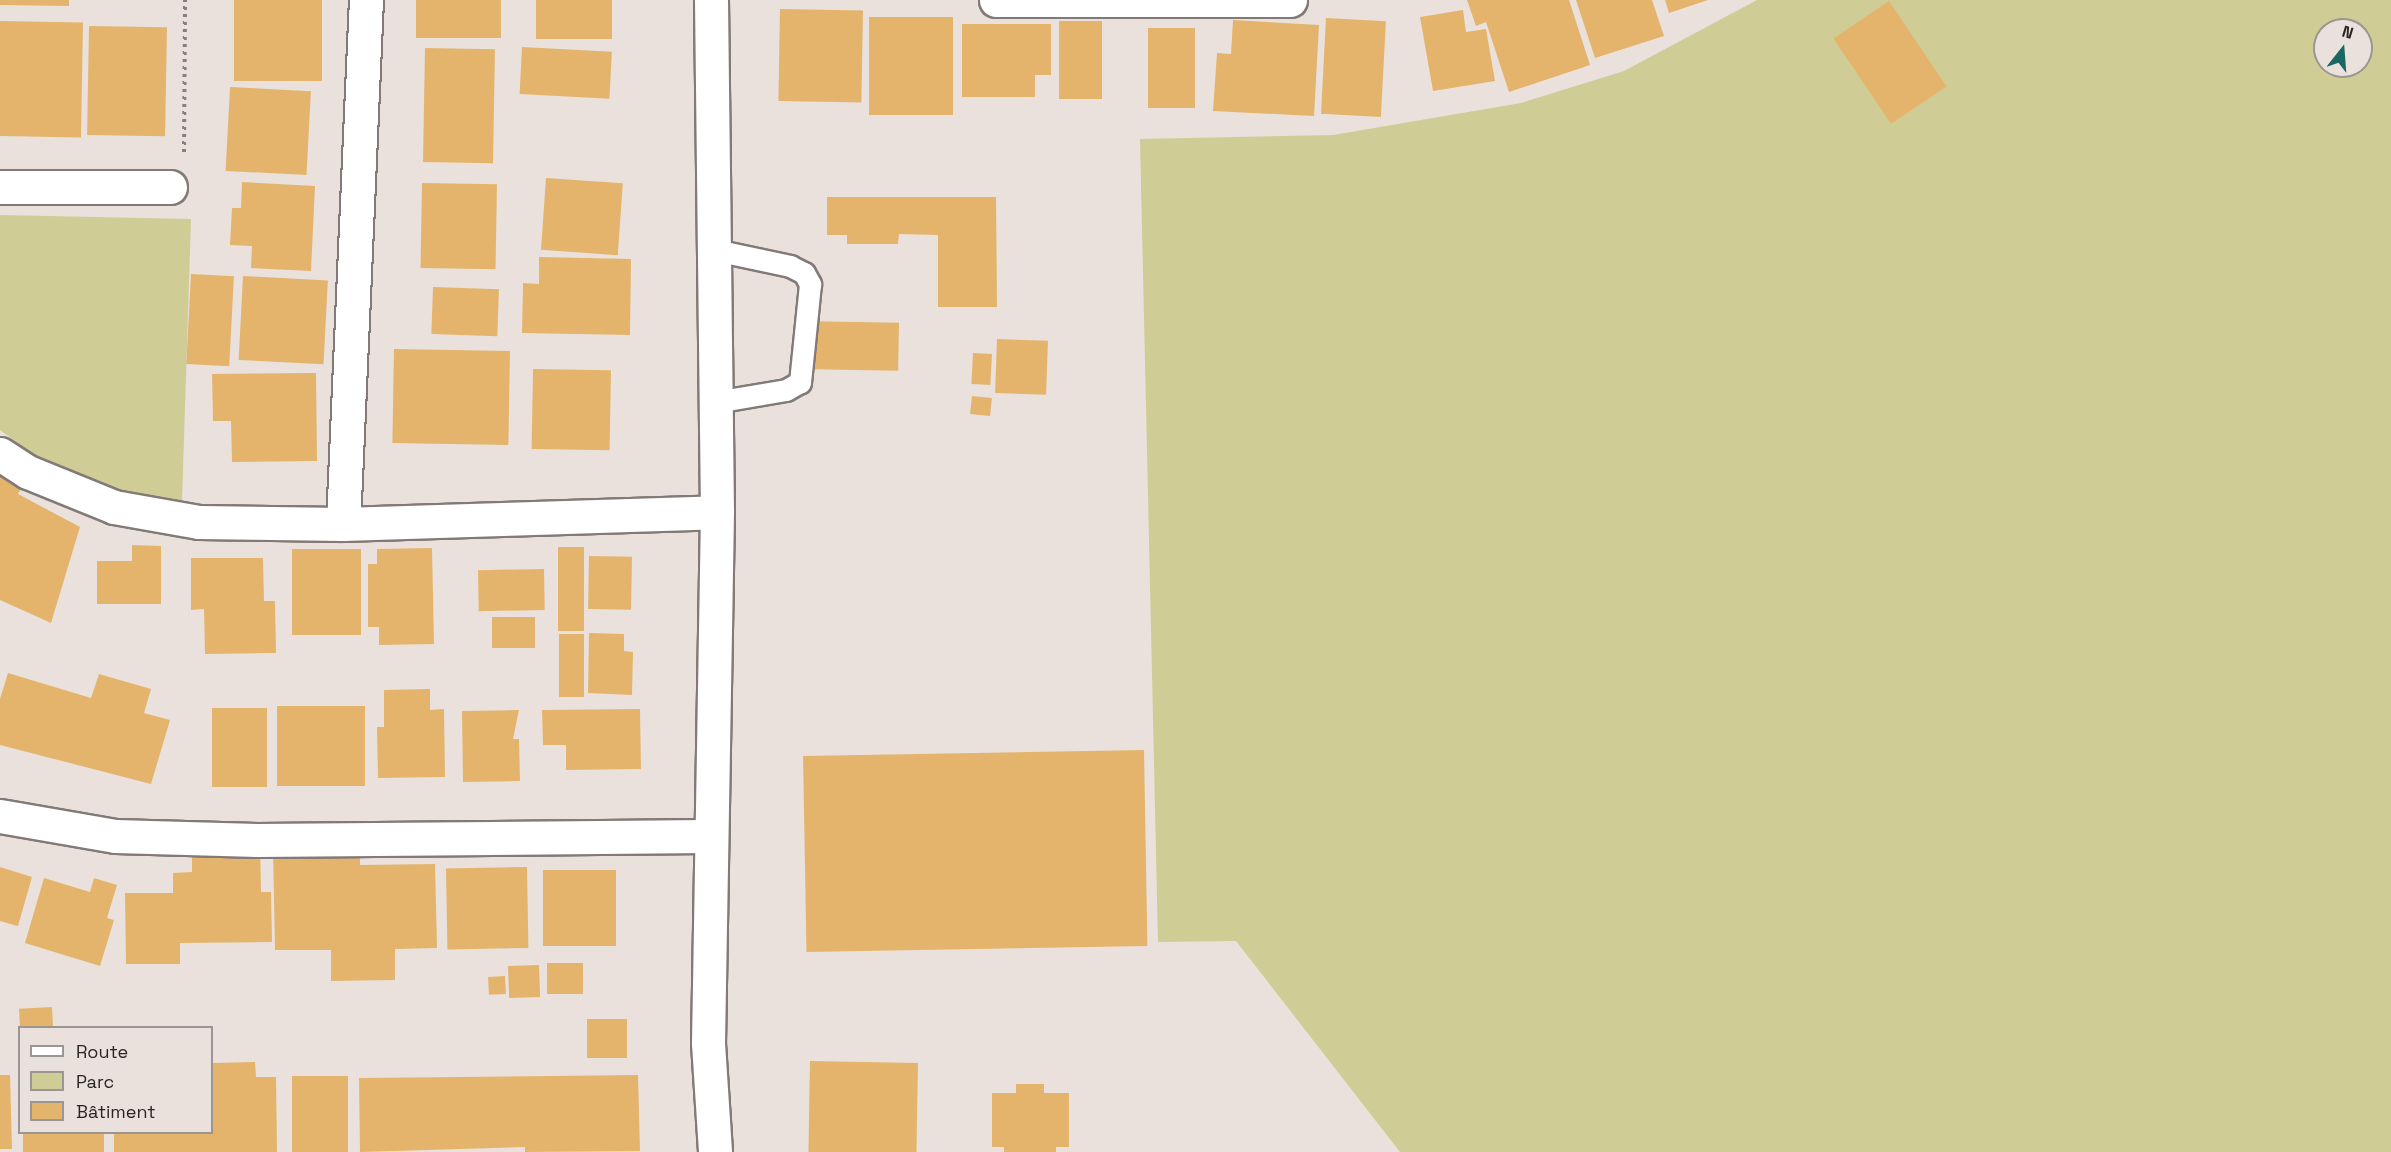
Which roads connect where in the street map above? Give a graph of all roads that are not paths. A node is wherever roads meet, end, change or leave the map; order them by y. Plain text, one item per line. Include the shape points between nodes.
1 (366, 0) edge
2 (711, 0) edge
3 (996, 0) edge
4 (1290, 0) edge
5 (0, 187) edge
6 (170, 187) road end
7 (715, 250) junction
8 (716, 402) junction
9 (0, 454) edge
10 (717, 512) junction
11 (343, 524) junction
12 (0, 816) edge
13 (709, 836) junction
14 (715, 1152) edge

1 - 11 street
2 - 7 street
3 - 4 street
5 - 6 street
7 - 8 street
7 - 8 lane via 790,266 804,273 810,284 800,382 786,390
8 - 10 street
9 - 11 street via 28,472 114,507 199,522
10 - 11 street
10 - 13 street
12 - 13 street via 115,836 246,840
13 - 14 street via 708,1043

